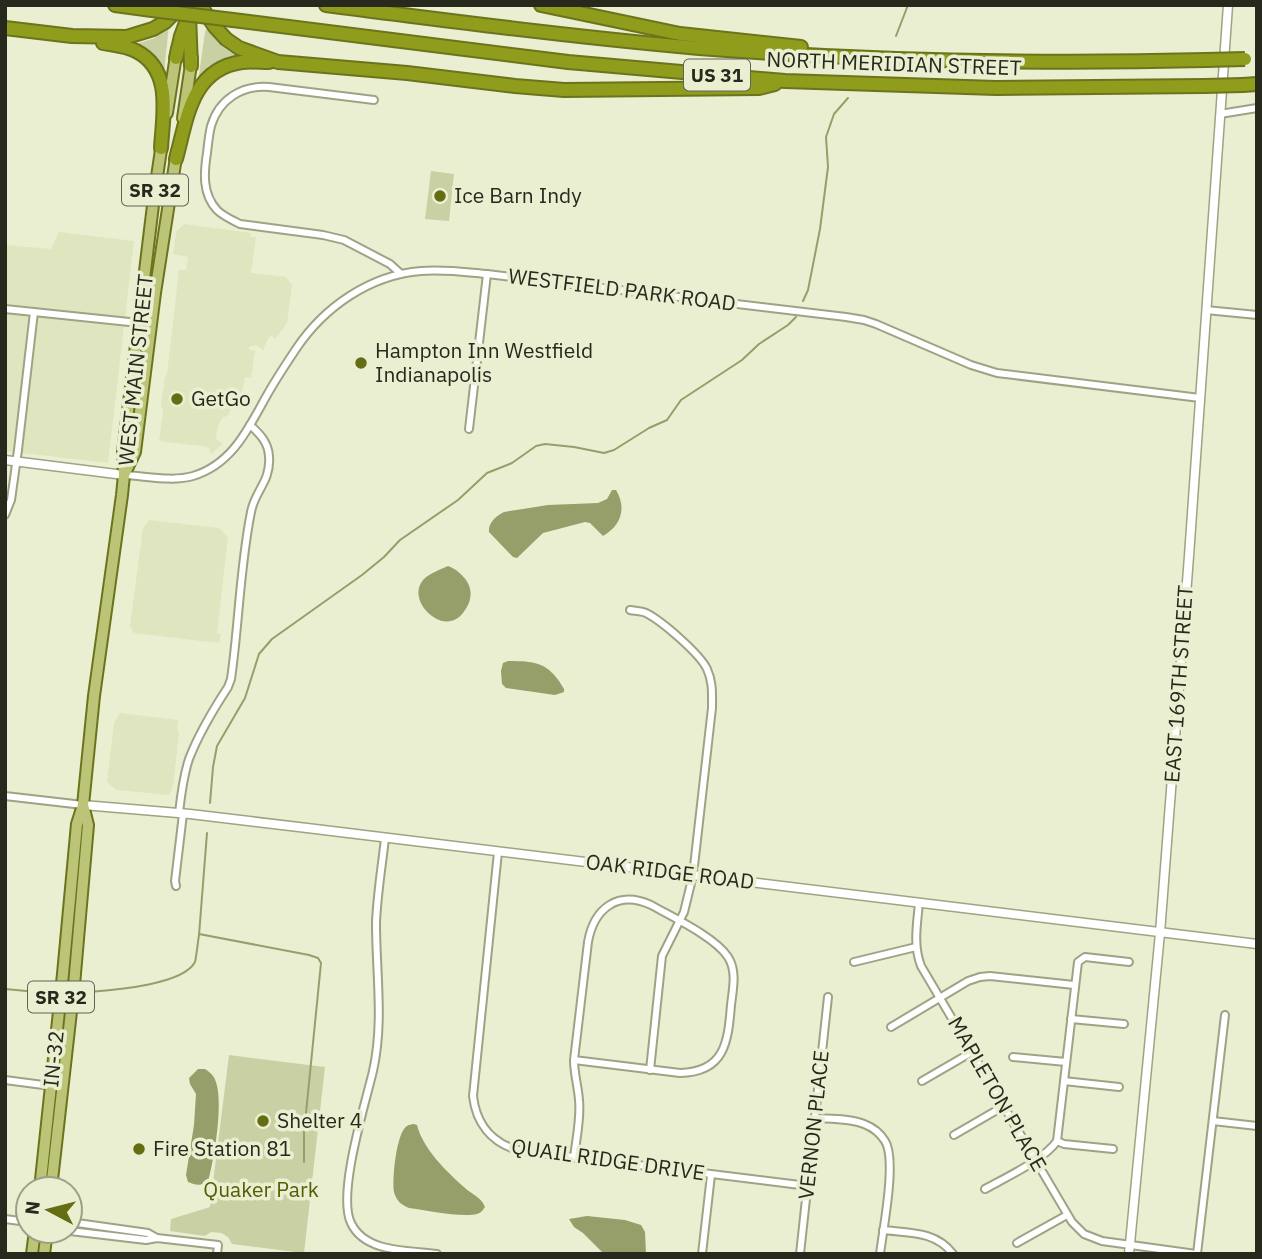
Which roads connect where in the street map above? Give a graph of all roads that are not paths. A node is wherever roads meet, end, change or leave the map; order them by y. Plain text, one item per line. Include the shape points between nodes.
1 (115, 5) edge
2 (326, 5) edge
3 (541, 5) edge
4 (1228, 5) edge
5 (191, 7) edge
6 (5, 28) edge
7 (72, 36) junction
8 (821, 55) junction
9 (176, 58) joint
10 (1251, 58) edge
11 (278, 62) junction
12 (191, 66) joint
13 (785, 81) junction
14 (1257, 84) edge
15 (374, 100) dead end
16 (1257, 108) edge
17 (1220, 114) junction
18 (162, 148) junction
19 (176, 159) junction
20 (401, 274) junction
21 (486, 274) junction
22 (5, 309) edge
23 (1206, 310) junction
24 (34, 312) junction
25 (1257, 315) edge
26 (139, 323) junction
27 (1200, 398) junction
28 (250, 425) junction
29 (469, 429) dead end
30 (5, 460) edge
31 (16, 462) junction
32 (124, 475) junction
33 (5, 515) edge
34 (630, 610) dead end
35 (5, 796) edge
36 (83, 805) junction
37 (181, 813) junction
38 (386, 838) junction
39 (498, 852) junction
40 (693, 875) junction
41 (176, 886) dead end
42 (919, 903) junction
43 (679, 921) junction
44 (1160, 933) junction
45 (1257, 944) edge
46 (915, 947) junction
47 (854, 962) dead end
48 (1129, 962) dead end
49 (1074, 985) junction
50 (828, 997) dead end
51 (940, 998) junction
52 (1226, 1014) dead end
53 (1071, 1019) junction
54 (1124, 1024) dead end
55 (891, 1027) dead end
56 (972, 1052) junction
57 (1013, 1056) dead end
58 (574, 1060) junction
59 (1066, 1062) junction
60 (650, 1070) junction
61 (5, 1080) edge
62 (922, 1081) dead end
63 (1064, 1081) junction
64 (51, 1086) junction
65 (1119, 1087) dead end
66 (1004, 1106) junction
67 (815, 1118) junction
68 (1213, 1121) junction
69 (1257, 1126) edge
70 (954, 1135) dead end
71 (1057, 1141) junction
72 (1113, 1149) dead end
73 (574, 1158) junction
74 (1035, 1160) junction
75 (41, 1175) edge
76 (53, 1175) edge
77 (711, 1175) junction
78 (808, 1186) junction
79 (985, 1189) dead end
80 (1067, 1215) junction
81 (84, 1224) edge
82 (883, 1230) junction
83 (84, 1233) edge
84 (157, 1238) junction
85 (1017, 1243) dead end
86 (1129, 1250) edge
87 (217, 1254) edge
88 (437, 1254) edge
89 (702, 1254) edge
90 (800, 1254) edge
91 (880, 1254) edge
92 (953, 1254) edge
93 (1197, 1254) edge

1 - 13 highway, NORTH MERIDIAN STREET / US 31, bridge via 568,62
2 - 8 highway, NORTH MERIDIAN STREET / US 31 via 644,43
3 - 8 highway via 680,34 797,46
4 - 17 street, EAST 169TH STREET
5 - 7 highway via 133,36
5 - 9 highway
5 - 11 highway via 239,48
5 - 12 highway
6 - 7 highway
7 - 18 highway via 129,49 153,65 164,96
8 - 10 highway, NORTH MERIDIAN STREET / US 31, bridge via 1010,62
9 - 18 main road, WEST MAIN STREET / SR 32
11 - 13 highway via 564,90 760,88
11 - 19 highway via 238,62 202,83 192,101
12 - 19 main road, WEST MAIN STREET / SR 32
13 - 14 highway, NORTH MERIDIAN STREET / US 31, bridge via 996,88
15 - 20 street via 269,87 245,89 215,116 205,188 217,210 240,224 344,240
16 - 17 street
17 - 23 street, EAST 169TH STREET
18 - 26 main road, WEST MAIN STREET / SR 32
19 - 32 main road, WEST MAIN STREET / SR 32 via 135,452
20 - 21 street, WESTFIELD PARK ROAD via 437,270
20 - 28 street, WESTFIELD PARK ROAD via 356,292 324,315 303,337
21 - 27 street, WESTFIELD PARK ROAD via 864,320 997,373
21 - 29 street
22 - 24 street
23 - 25 street
23 - 27 street, EAST 169TH STREET
24 - 26 street
24 - 31 street
26 - 32 main road, WEST MAIN STREET / SR 32
27 - 44 street, EAST 169TH STREET
28 - 32 street, WESTFIELD PARK ROAD via 225,458 198,474 170,478
28 - 37 street via 267,444 269,464 251,508 231,678 188,762
30 - 31 street
31 - 32 street
31 - 33 street
32 - 36 main road, IN-32 / SR 32
34 - 40 street via 661,622 692,650 705,665 712,687
35 - 36 street
36 - 37 street, OAK RIDGE ROAD
36 - 64 main road, IN-32 / SR 32 via 77,824
36 - 76 main road, IN-32 / SR 32 via 88,825
37 - 38 street, OAK RIDGE ROAD
37 - 41 street
38 - 39 street, OAK RIDGE ROAD
38 - 88 street via 376,919 377,1050 352,1160 348,1213 356,1231 372,1244
39 - 40 street, OAK RIDGE ROAD
39 - 73 street, QUAIL RIDGE DRIVE via 474,1105 484,1129 502,1144
40 - 42 street, OAK RIDGE ROAD
40 - 43 street
42 - 44 street, OAK RIDGE ROAD
42 - 46 street, MAPLETON PLACE
43 - 58 street via 649,904 628,899 597,916 588,942
43 - 60 street via 661,962
43 - 60 street via 717,944 730,961 734,982 726,1044 702,1071
44 - 45 street, OAK RIDGE ROAD
44 - 86 street, EAST 169TH STREET
46 - 47 street
46 - 51 street, MAPLETON PLACE
48 - 49 street via 1082,958
49 - 51 street via 986,976
49 - 53 street
50 - 67 street, VERNON PLACE
51 - 55 street
51 - 56 street, MAPLETON PLACE
52 - 68 street
53 - 54 street
53 - 59 street
56 - 62 street
56 - 66 street, MAPLETON PLACE
57 - 59 street
58 - 60 street
58 - 73 street via 580,1110
59 - 63 street
61 - 64 street
63 - 65 street
63 - 71 street
64 - 75 main road, IN-32 / SR 32
66 - 70 street
66 - 74 street, MAPLETON PLACE
67 - 78 street, VERNON PLACE
67 - 82 street via 864,1124 886,1141 891,1162
68 - 69 street
68 - 93 street
71 - 72 street
71 - 74 street
73 - 77 street, QUAIL RIDGE DRIVE
74 - 79 street
74 - 80 street, MAPLETON PLACE
77 - 78 street, QUAIL RIDGE DRIVE
77 - 89 street
78 - 90 street, VERNON PLACE
80 - 85 street
80 - 86 street, MAPLETON PLACE via 1094,1239
81 - 84 street
82 - 91 street
82 - 92 street via 935,1238
83 - 84 street
84 - 87 street via 218,1245
86 - 93 street, MAPLETON PLACE

